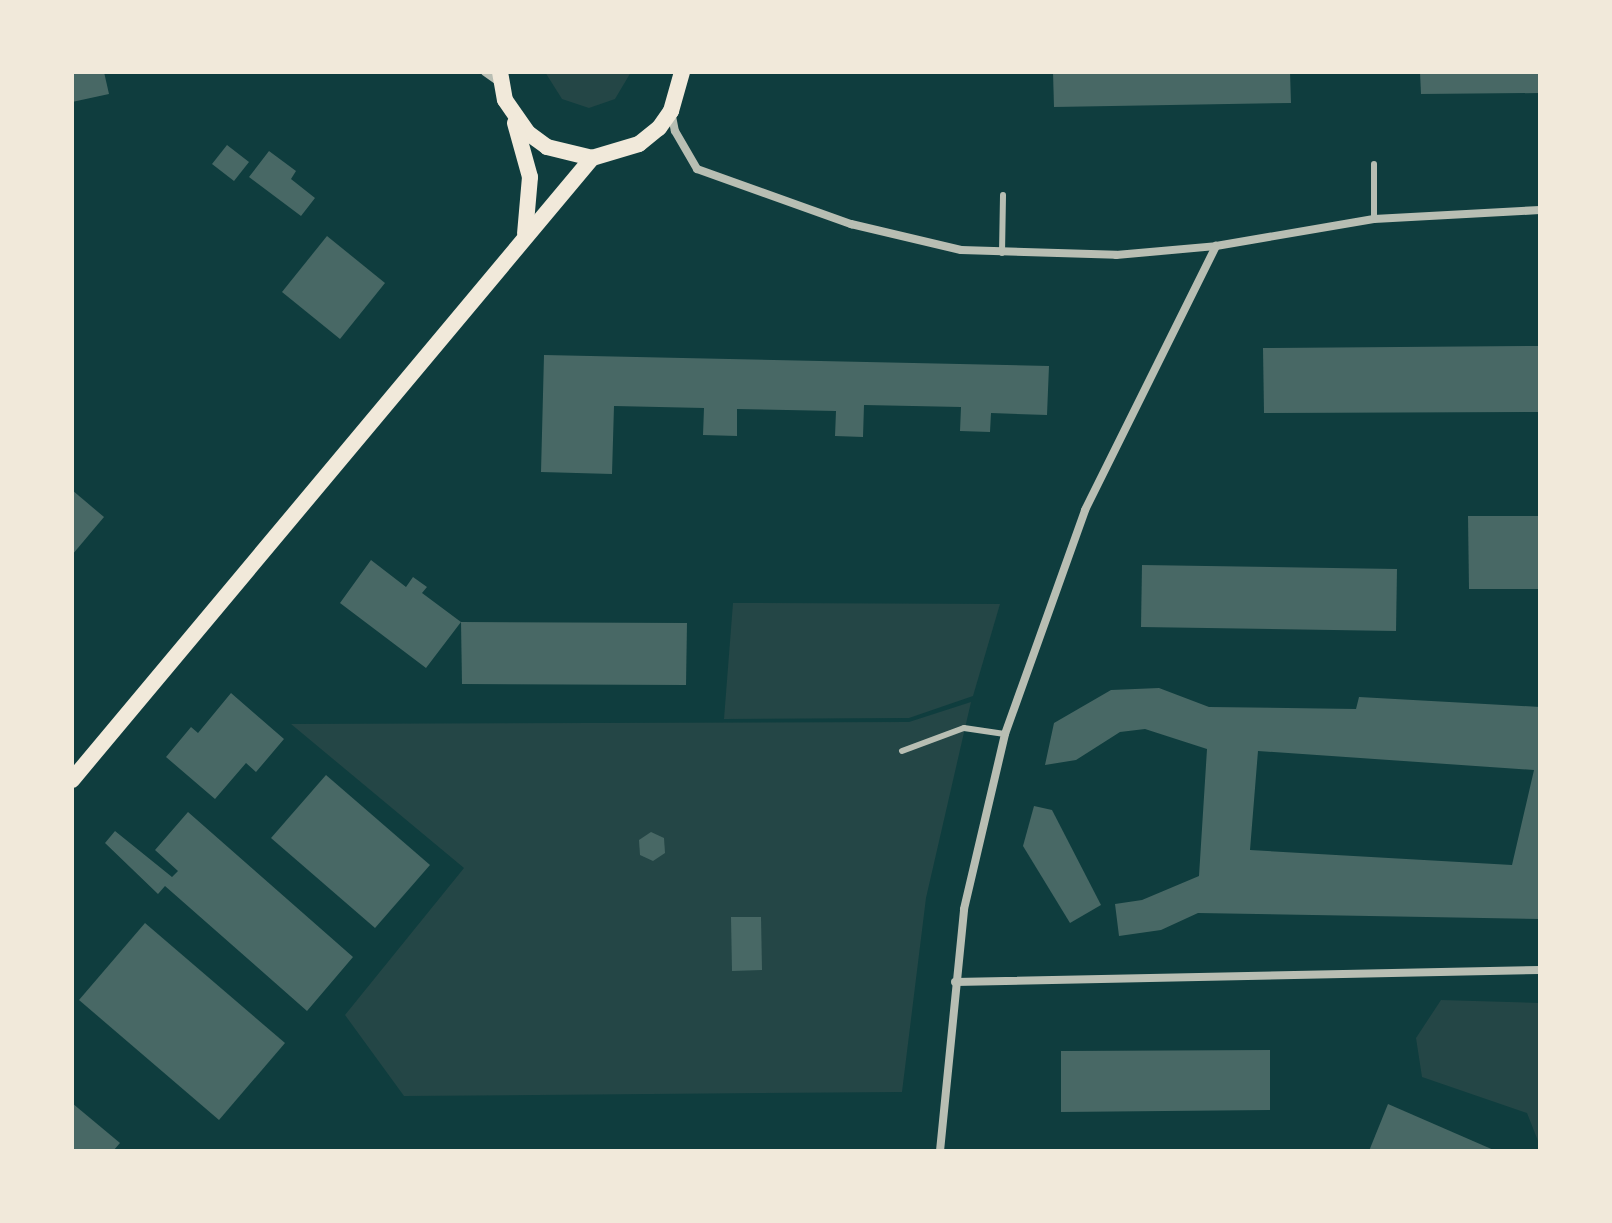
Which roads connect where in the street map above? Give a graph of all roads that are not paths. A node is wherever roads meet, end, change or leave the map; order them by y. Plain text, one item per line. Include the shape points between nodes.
1 (485, 72) edge
2 (683, 74) edge
3 (500, 78) edge
4 (671, 111) junction
5 (513, 116) junction
6 (592, 158) junction
7 (1374, 164) dead end
8 (1003, 195) dead end
9 (1540, 210) edge
10 (1374, 219) junction
11 (524, 235) junction
12 (1216, 246) junction
13 (1002, 253) junction
14 (1005, 734) junction
15 (902, 751) dead end
16 (72, 780) edge
17 (1540, 970) edge
18 (955, 982) junction
19 (940, 1151) edge

1 - 3 street
2 - 4 main road
3 - 5 main road
4 - 6 main road via 639,144
4 - 13 street via 675,131 697,169 865,228 961,250
5 - 6 main road via 547,147
5 - 11 main road via 530,177
6 - 11 main road
7 - 10 lane
8 - 13 lane
9 - 10 street
10 - 12 street
11 - 16 main road
12 - 13 street via 1116,255
12 - 14 street via 1085,510
14 - 15 lane via 964,728
14 - 18 street via 974,860
17 - 18 street
18 - 19 street

